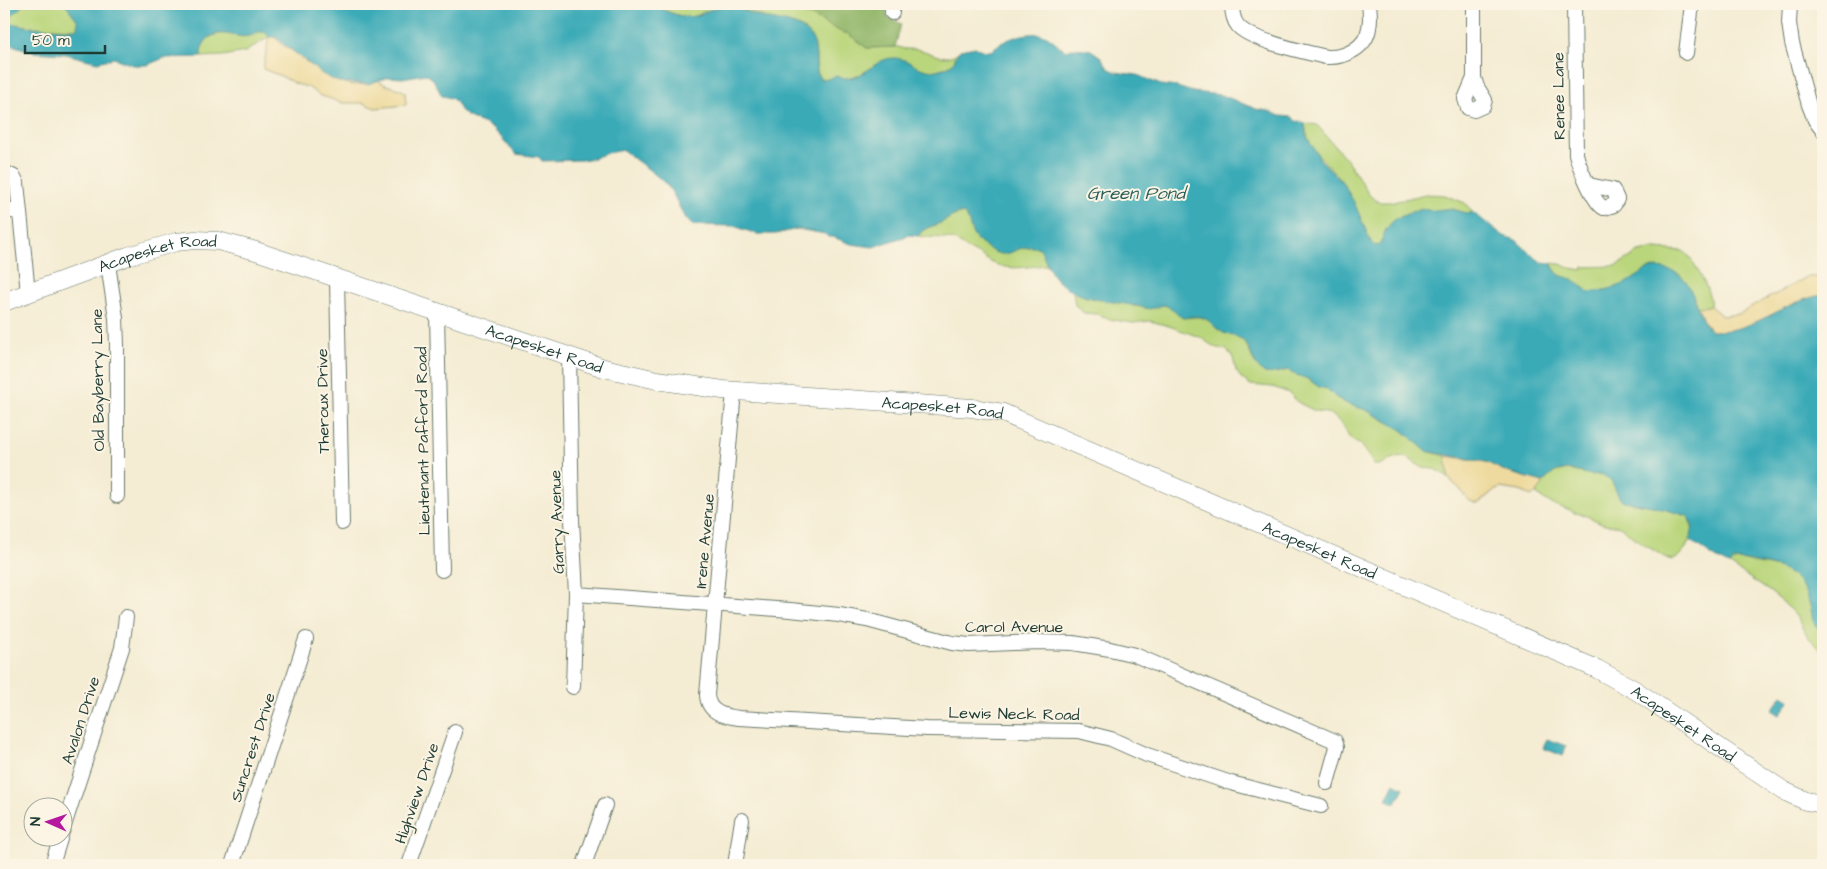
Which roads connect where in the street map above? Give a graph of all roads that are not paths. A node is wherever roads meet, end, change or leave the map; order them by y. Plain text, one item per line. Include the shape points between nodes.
1 (1232, 4) edge
2 (1370, 4) edge
3 (1474, 4) edge
4 (1574, 4) edge
5 (1692, 4) edge
6 (1790, 4) edge
7 (1686, 53) dead end
8 (1474, 78) dead end
9 (1823, 131) edge
10 (4, 172) edge
11 (1589, 185) dead end
12 (4, 209) edge
13 (20, 213) junction
14 (108, 264) junction
15 (337, 278) junction
16 (28, 293) junction
17 (4, 302) edge
18 (437, 312) junction
19 (569, 356) junction
20 (734, 391) junction
21 (117, 496) dead end
22 (342, 523) dead end
23 (442, 570) dead end
24 (576, 594) junction
25 (716, 604) junction
26 (126, 617) dead end
27 (306, 639) dead end
28 (573, 687) dead end
29 (707, 695) joint
30 (455, 732) dead end
31 (1327, 783) dead end
32 (72, 801) edge
33 (1823, 804) edge
34 (604, 805) dead end
35 (1321, 806) dead end
36 (742, 820) dead end
37 (58, 846) edge
38 (52, 865) edge
39 (232, 865) edge
40 (409, 865) edge
41 (584, 865) edge
42 (735, 865) edge

1 - 2 street via 1238,26 1254,37 1335,58 1350,53 1364,41 1369,28
3 - 8 street
4 - 11 street, Renee Lane via 1576,154
5 - 7 street
6 - 9 street via 1792,43 1812,112
10 - 13 street via 17,183
12 - 13 street
13 - 16 street
14 - 15 main road, Acapesket Road via 165,244 206,240 239,246
14 - 16 main road, Acapesket Road
14 - 21 street, Old Bayberry Lane via 116,318
15 - 18 main road, Acapesket Road
15 - 22 street, Theroux Drive
16 - 17 main road, Acapesket Road
18 - 19 main road, Acapesket Road
18 - 23 street, Lieutenant Pafford Road
19 - 20 main road, Acapesket Road via 657,380
19 - 24 street, Garry Avenue
20 - 25 street, Irene Avenue
20 - 33 main road, Acapesket Road via 978,408 1018,419 1597,669 1636,690 1784,791 1806,801
24 - 25 street, Carol Avenue
24 - 28 street, Garry Avenue
25 - 29 street, Irene Avenue
25 - 31 street, Carol Avenue via 867,620 952,644 1073,643 1135,655 1335,741 1337,747
26 - 32 street, Avalon Drive via 122,648
27 - 39 street, Suncrest Drive
29 - 35 street, Lewis Neck Road via 713,710 739,718 927,729 1079,731 1111,739 1147,755 1231,782
30 - 40 street, Highview Drive
34 - 41 street
36 - 42 street
37 - 38 street

